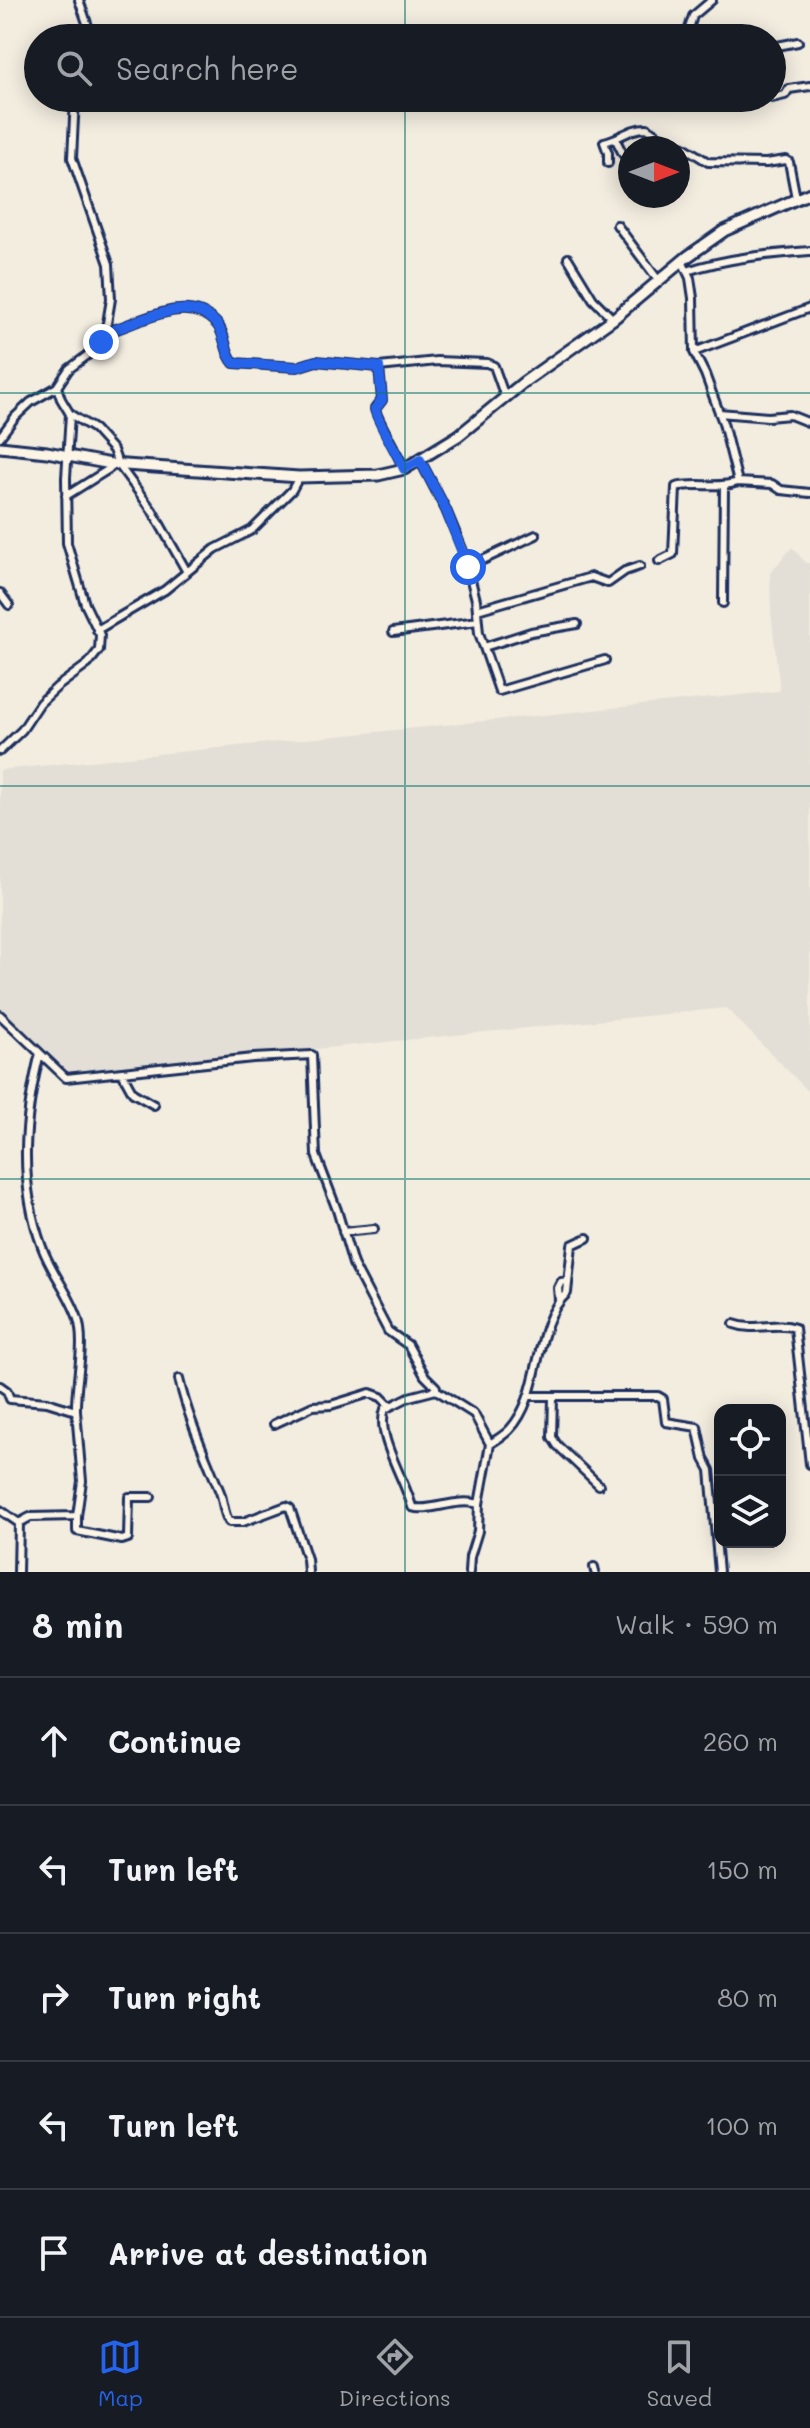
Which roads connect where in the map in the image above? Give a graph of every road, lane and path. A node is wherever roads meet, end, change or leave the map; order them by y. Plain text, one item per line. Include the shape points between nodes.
1 (79, 0) edge
2 (712, 0) edge
3 (87, 24) edge
4 (690, 24) edge
5 (798, 42) dead end
6 (786, 44) edge
7 (810, 86) edge
8 (786, 94) edge
9 (74, 112) edge
10 (616, 140) junction
11 (618, 144) edge
12 (608, 163) dead end
13 (810, 193) edge
14 (796, 198) junction
15 (617, 225) dead end
16 (810, 251) edge
17 (568, 258) dead end
18 (685, 266) junction
19 (659, 281) junction
20 (810, 308) edge
21 (613, 319) junction
22 (104, 333) junction
23 (694, 352) junction
24 (379, 367) junction
25 (57, 387) junction
26 (505, 397) junction
27 (719, 413) junction
28 (70, 414) junction
29 (810, 423) edge
30 (0, 437) edge
31 (0, 447) edge
32 (69, 456) junction
33 (420, 460) junction
34 (115, 464) junction
35 (404, 469) junction
36 (299, 477) junction
37 (738, 482) junction
38 (724, 486) junction
39 (810, 493) edge
40 (66, 496) junction
41 (536, 535) dead end
42 (659, 561) dead end
43 (640, 566) dead end
44 (468, 567) junction
45 (187, 572) junction
46 (0, 593) edge
47 (723, 603) dead end
48 (9, 605) dead end
49 (477, 610) junction
50 (478, 621) junction
51 (577, 624) dead end
52 (97, 630) junction
53 (393, 632) dead end
54 (484, 647) junction
55 (605, 660) dead end
56 (0, 751) edge
57 (0, 1015) edge
58 (40, 1053) junction
59 (122, 1073) junction
60 (154, 1105) dead end
61 (374, 1229) dead end
62 (343, 1232) junction
63 (587, 1238) dead end
64 (734, 1324) dead end
65 (179, 1379) dead end
66 (0, 1386) edge
67 (436, 1390) junction
68 (528, 1396) junction
69 (553, 1398) junction
70 (390, 1406) junction
71 (76, 1411) junction
72 (274, 1424) dead end
73 (490, 1444) junction
74 (810, 1464) edge
75 (599, 1485) dead end
76 (151, 1497) dead end
77 (479, 1504) junction
78 (0, 1510) edge
79 (77, 1516) junction
80 (19, 1523) junction
81 (18, 1572) edge
82 (308, 1572) edge
83 (469, 1572) edge
84 (719, 1572) edge

1 - 3 street
2 - 4 street
5 - 6 street
7 - 8 street
9 - 22 street via 72,158 109,264 111,299
10 - 11 street
10 - 12 street via 604,142
10 - 14 street via 647,128 708,162 786,160
13 - 14 street
14 - 18 street via 731,227
15 - 19 street
16 - 18 street
17 - 21 street via 593,299
18 - 19 street
18 - 23 street via 693,298
19 - 21 street
20 - 23 street
21 - 26 street
22 - 24 street via 190,308 219,325 234,363 297,367 316,361
22 - 25 street via 96,349 69,369
23 - 27 street
24 - 26 street via 487,363 494,366
24 - 35 street via 382,400 376,415
25 - 28 street
25 - 30 street via 31,402
26 - 33 street
27 - 29 street via 790,415
27 - 37 street
28 - 32 street
28 - 34 street via 113,450
31 - 32 street
32 - 34 street
32 - 40 street
33 - 35 street
33 - 44 street
34 - 36 street
34 - 40 street
34 - 45 street via 152,510
35 - 36 street via 378,475
36 - 45 street via 263,521
37 - 38 street
37 - 39 street
38 - 42 street via 676,487 673,554
38 - 47 street
40 - 52 street via 67,543
41 - 44 street
43 - 49 street via 608,583 591,577
44 - 49 street
45 - 52 street
46 - 48 street
49 - 50 street
50 - 53 street
50 - 54 street
51 - 54 street
52 - 56 street via 99,650 88,664 40,703
54 - 55 street via 499,691
57 - 58 street
58 - 59 street via 66,1078
58 - 71 street via 28,1100 28,1198 42,1247 77,1317
59 - 60 street via 133,1093
59 - 62 street via 312,1055 316,1155
61 - 62 street
62 - 67 street via 353,1264 388,1331 408,1345
63 - 68 street via 572,1245 567,1281 558,1288 559,1300
64 - 74 street via 795,1328
65 - 82 street via 229,1522 290,1508
66 - 71 street via 10,1399
67 - 70 street
67 - 73 street via 474,1414
68 - 69 street
68 - 73 street via 511,1429
69 - 75 street via 552,1437
69 - 84 street via 658,1396 666,1422 697,1427 710,1470
70 - 72 street via 370,1393 313,1406
70 - 77 street via 382,1424 412,1507
71 - 79 street via 82,1481
73 - 77 street
76 - 79 street via 129,1497 128,1538 122,1540 77,1531
77 - 83 street
78 - 80 street
79 - 80 street via 30,1517
80 - 81 street

